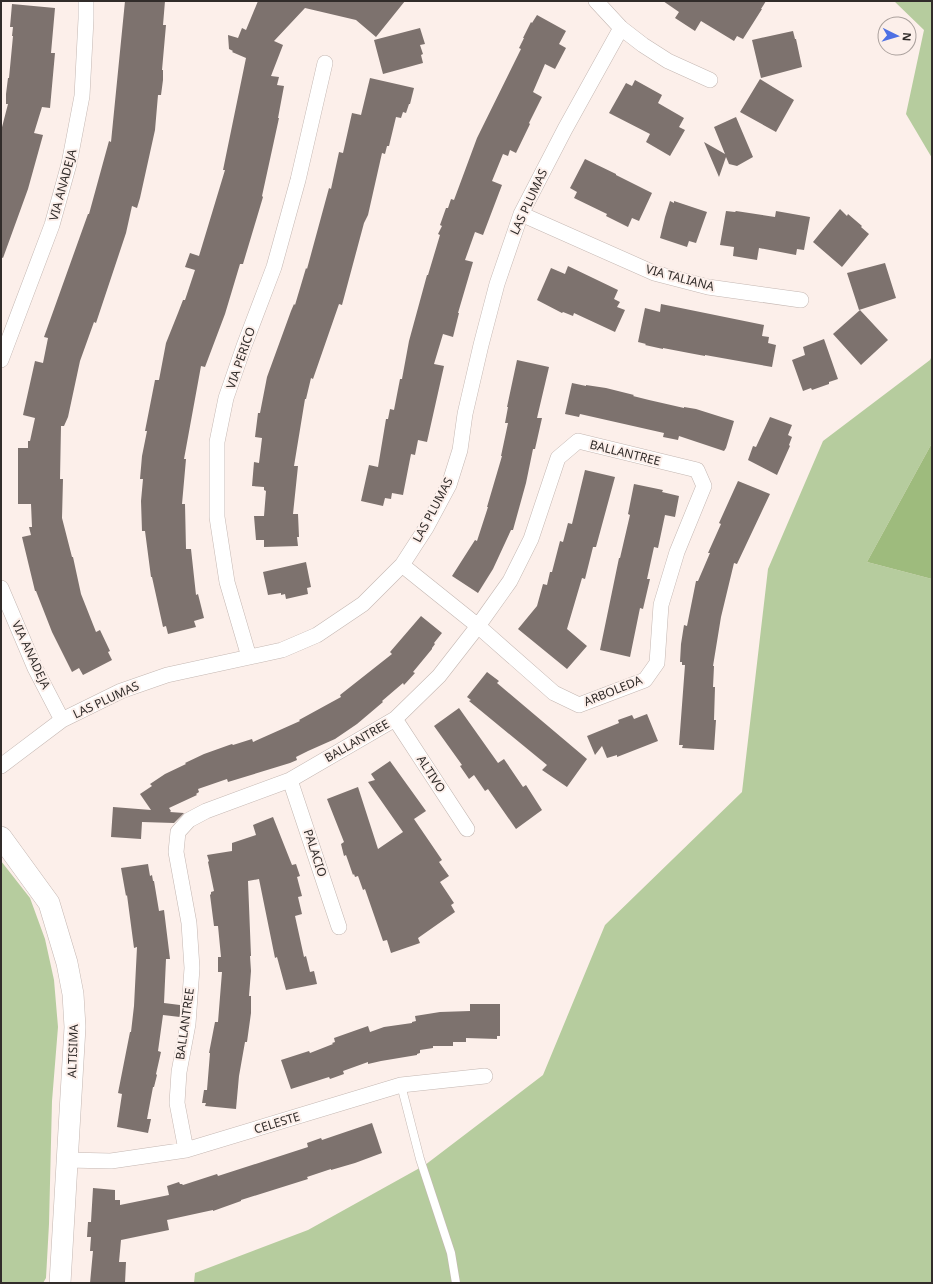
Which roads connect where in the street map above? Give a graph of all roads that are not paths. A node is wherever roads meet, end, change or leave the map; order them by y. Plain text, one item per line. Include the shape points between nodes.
1 (86, 1) edge
2 (596, 1) edge
3 (621, 28) junction
4 (325, 63) dead end
5 (710, 80) dead end
6 (521, 214) junction
7 (801, 300) dead end
8 (1, 360) edge
9 (704, 486) joint
10 (402, 565) junction
11 (1, 588) edge
12 (478, 626) junction
13 (250, 657) junction
14 (395, 719) junction
15 (62, 720) junction
16 (1, 766) edge
17 (290, 780) junction
18 (467, 829) dead end
19 (1, 837) edge
20 (339, 927) dead end
21 (485, 1076) dead end
22 (401, 1085) junction
23 (186, 1150) junction
24 (67, 1160) junction
25 (60, 1283) edge
26 (456, 1283) edge

1 - 8 street, VIA ANADEJA via 82,96 70,164 52,225
2 - 3 street
3 - 5 street via 668,61
3 - 6 street, LAS PLUMAS
4 - 13 street, VIA PERICO via 298,180 274,267 226,398 217,442 217,518 227,582
6 - 7 street, VIA TALIANA via 654,273 708,287
6 - 10 street, LAS PLUMAS via 497,284 465,414 460,450 449,485
9 - 12 street, BALLANTREE via 697,470 578,441 558,458 531,539 510,581
9 - 12 street, ARBOLEDA via 677,552 661,605 657,663 646,680 579,705 554,693
10 - 12 street, ARBOLEDA
10 - 13 street, LAS PLUMAS via 363,604 317,635 282,650
11 - 15 street, VIA ANADEJA via 35,668
12 - 14 street, BALLANTREE via 440,676
13 - 15 street, LAS PLUMAS via 167,675 121,691
14 - 17 street, BALLANTREE
14 - 18 street, ALTIVO
15 - 16 street, LAS PLUMAS
17 - 20 street, PALACIO
17 - 23 street, BALLANTREE via 206,811 189,820 178,832 176,852 189,923 192,968 188,1024 179,1072 177,1103
19 - 24 street, ALTISIMA via 49,904 68,969 75,1027
21 - 22 street, CELESTE
22 - 23 street, CELESTE
22 - 26 lane via 420,1159 451,1253
23 - 24 street, CELESTE via 111,1161
24 - 25 street, ALTISIMA

